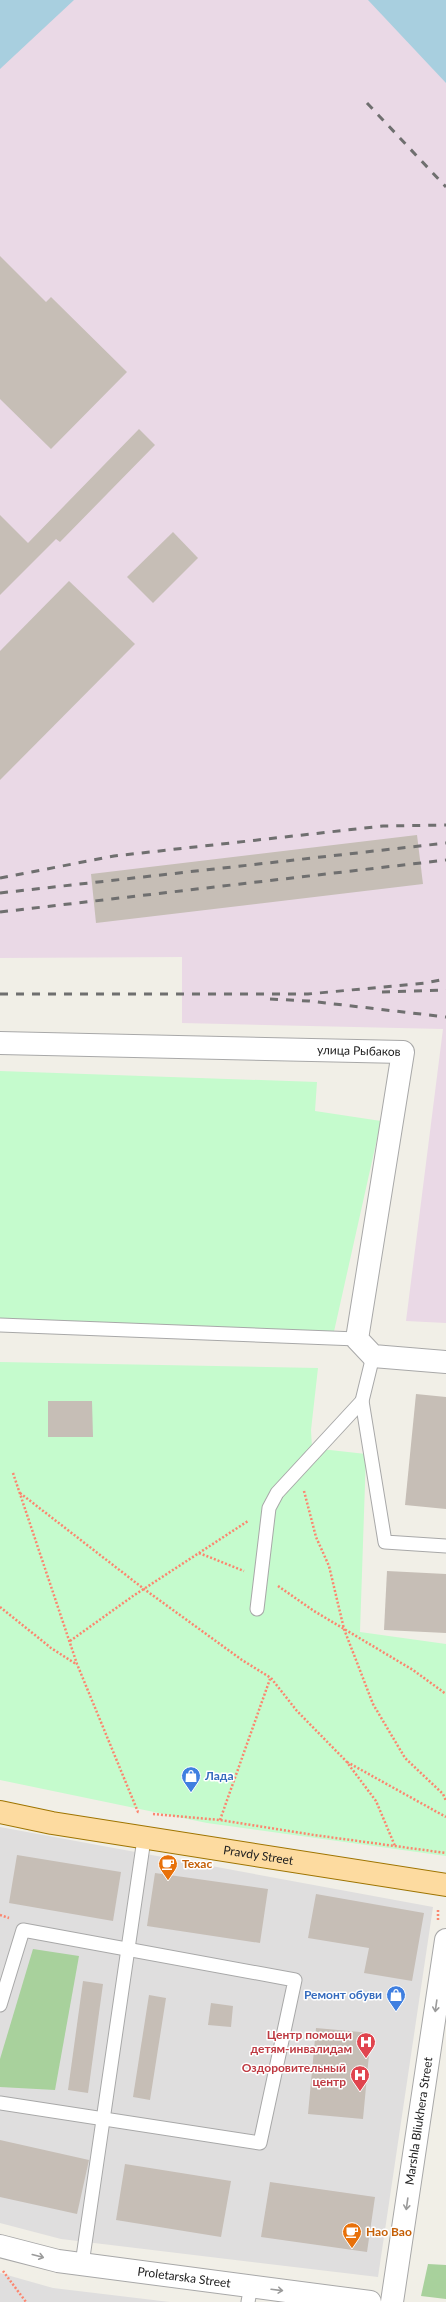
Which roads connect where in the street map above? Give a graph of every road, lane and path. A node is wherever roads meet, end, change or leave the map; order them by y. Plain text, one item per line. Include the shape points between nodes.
1 (0, 1043) edge
2 (0, 1324) edge
3 (357, 1339) junction
4 (373, 1356) junction
5 (446, 1362) edge
6 (362, 1401) junction
7 (305, 1463) junction
8 (12, 1473) dead end
9 (19, 1492) junction
10 (269, 1508) junction
11 (446, 1546) edge
12 (199, 1552) junction
13 (260, 1578) junction
14 (144, 1589) junction
15 (0, 1607) edge
16 (257, 1609) dead end
17 (344, 1629) junction
18 (70, 1641) junction
19 (77, 1664) junction
20 (271, 1678) junction
21 (446, 1694) edge
22 (346, 1761) junction
23 (446, 1801) edge
24 (0, 1812) edge
25 (144, 1813) dead end
26 (150, 1814) dead end
27 (446, 1817) edge
28 (220, 1820) junction
29 (144, 1838) junction
30 (395, 1847) junction
31 (446, 1853) edge
32 (446, 1885) edge
33 (446, 1940) edge
34 (127, 1949) junction
35 (0, 2005) edge
36 (0, 2103) edge
37 (103, 2119) junction
38 (0, 2246) edge
39 (82, 2264) junction
40 (0, 2268) edge
41 (250, 2294) edge
42 (26, 2302) edge
43 (370, 2302) edge
44 (392, 2302) edge

1 - 3 street, улица Рыбаков via 403,1052
2 - 3 lane
3 - 4 street
4 - 5 street
4 - 6 lane
6 - 7 lane
6 - 11 lane via 385,1542
7 - 10 lane via 277,1492
7 - 17 path via 303,1493 316,1537 329,1566
8 - 9 path
9 - 14 path
9 - 18 path
10 - 12 path
10 - 13 lane
12 - 13 path
12 - 14 path
13 - 16 lane
13 - 17 path via 279,1587
14 - 18 path
14 - 20 path
15 - 19 path via 51,1648
17 - 21 path via 413,1670
17 - 23 path via 377,1711 405,1758
18 - 19 path
19 - 25 path via 138,1812
20 - 22 path via 297,1710
20 - 28 path
22 - 27 path
22 - 30 path via 376,1800
24 - 29 main road, Pravdy Street
26 - 28 path
28 - 30 path
29 - 32 main road, Pravdy Street
29 - 34 lane
30 - 31 path
33 -> 44 street, Marshla Bliukhera Street
34 - 35 lane via 24,1930
34 - 37 lane
34 - 37 lane via 295,1980 260,2143
36 - 37 lane
37 - 39 lane
38 -> 39 street, Proletarska Street via 58,2261
39 - 41 street, Proletarska Street
40 - 42 path
41 -> 43 street, Proletarska Street

